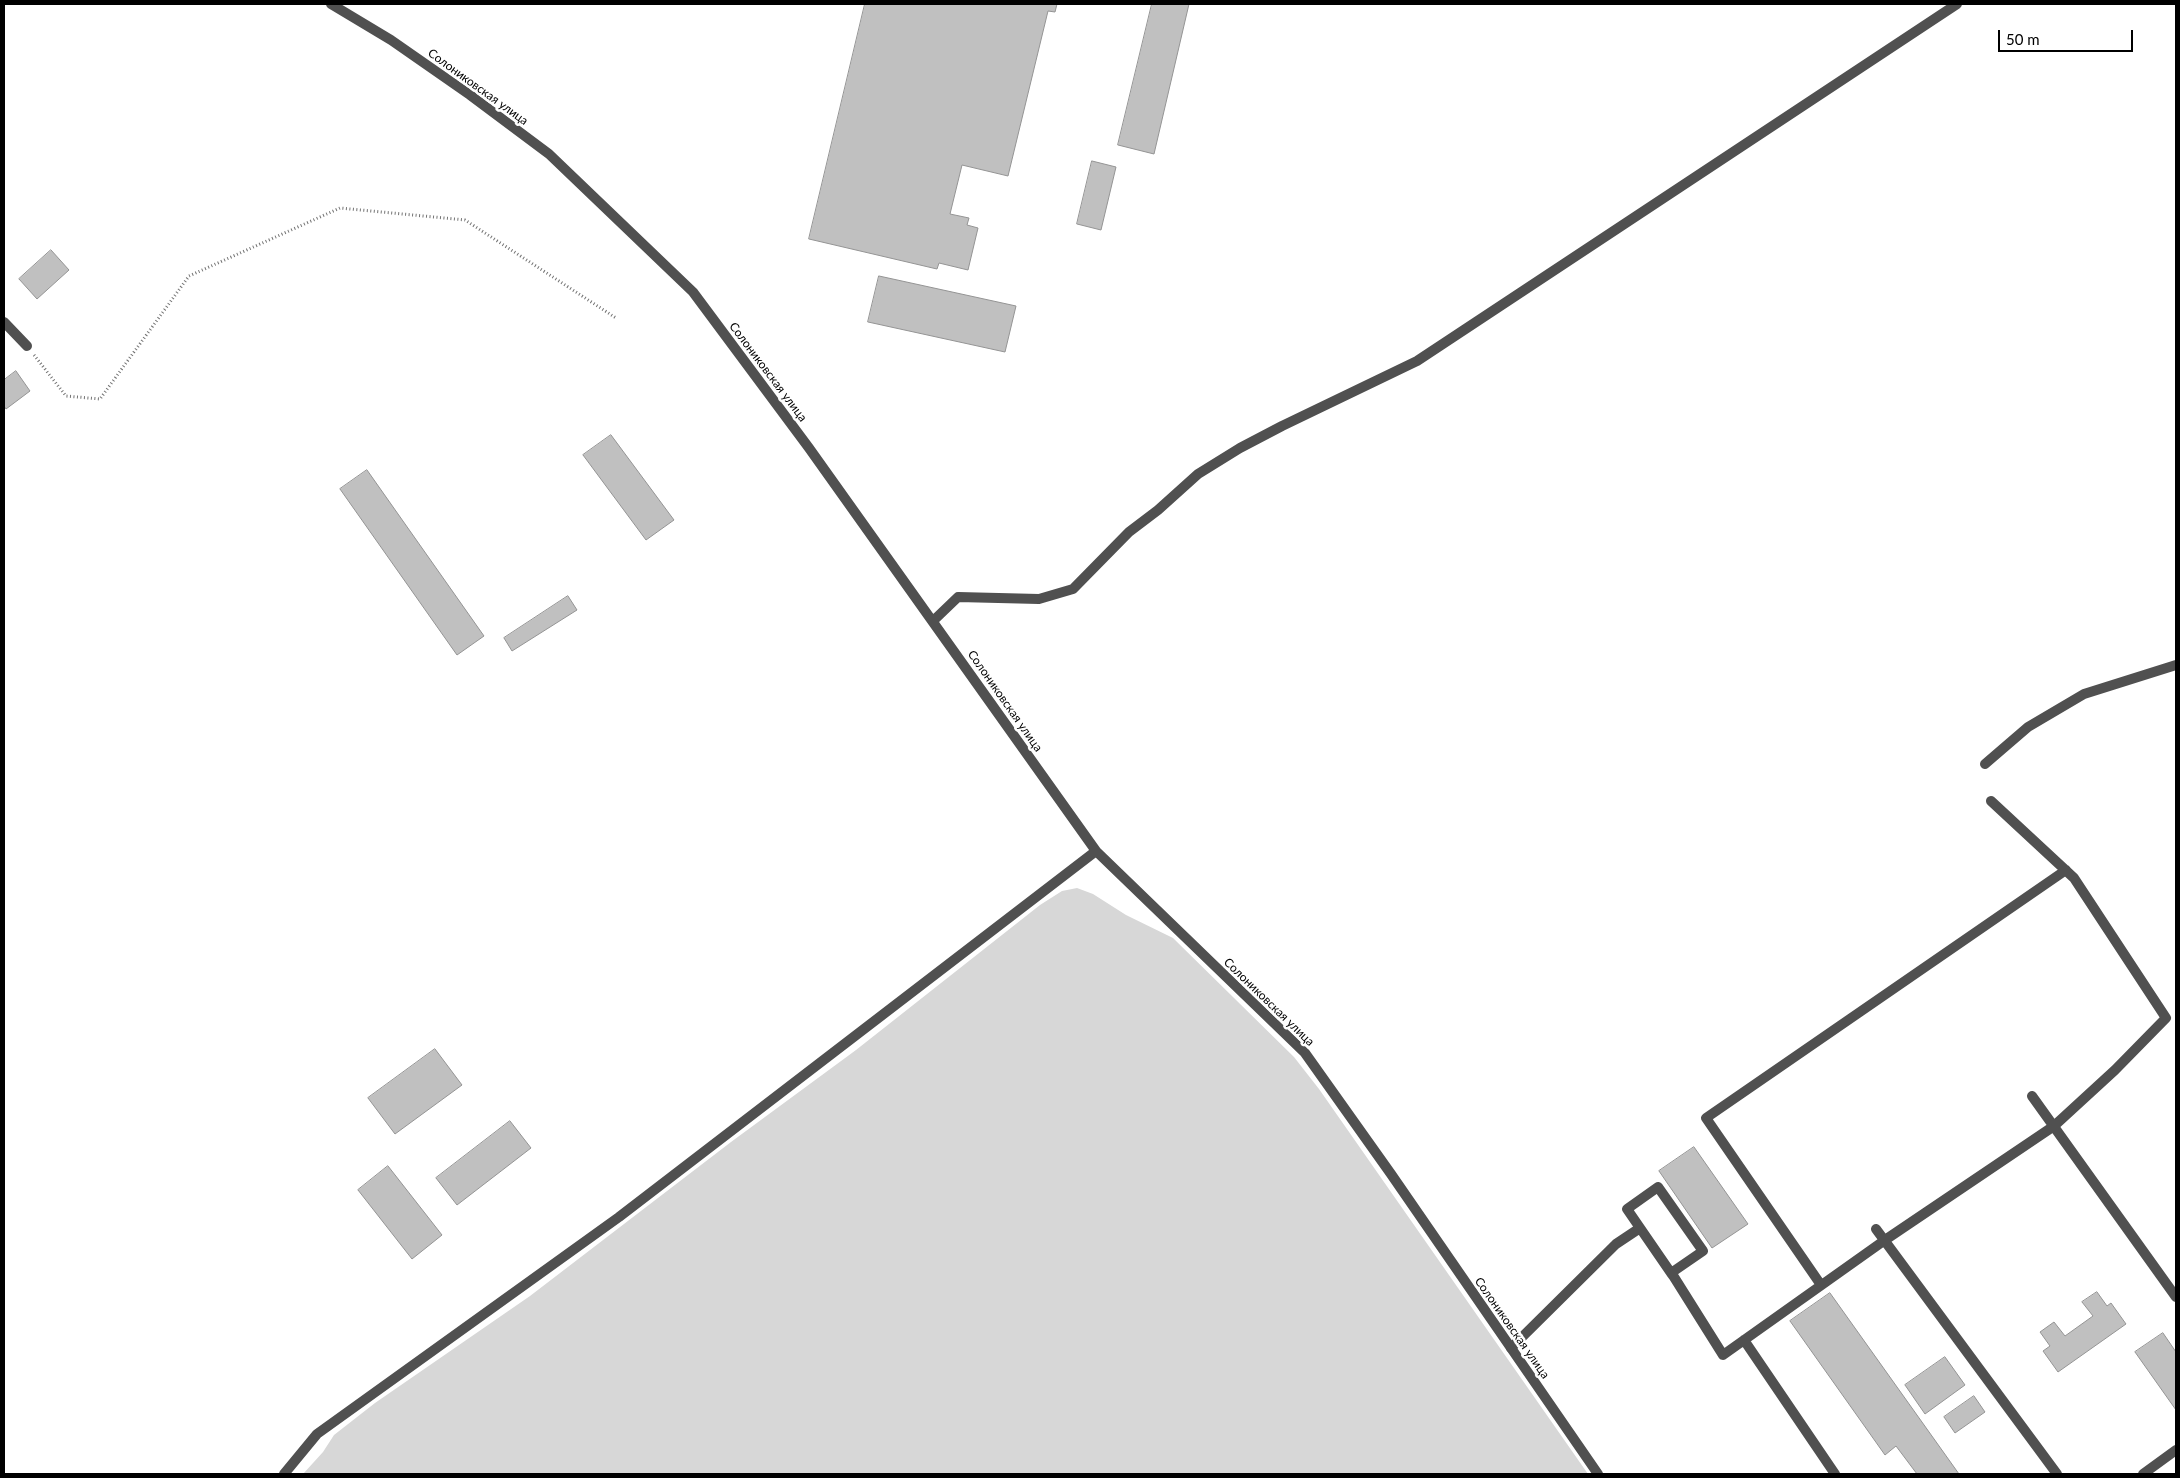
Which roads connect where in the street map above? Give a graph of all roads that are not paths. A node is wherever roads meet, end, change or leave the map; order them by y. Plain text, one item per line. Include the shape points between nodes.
1 (331, 4) edge
2 (1957, 4) edge
3 (4, 322) edge
4 (27, 346) road end
5 (933, 621) junction
6 (2176, 665) edge
7 (1984, 764) dead end
8 (1991, 801) dead end
9 (1096, 851) junction
10 (2066, 870) junction
11 (2032, 1096) dead end
12 (2054, 1126) junction
13 (1640, 1228) junction
14 (1876, 1228) dead end
15 (1885, 1240) junction
16 (1671, 1273) junction
17 (1821, 1285) junction
18 (2176, 1297) edge
19 (1744, 1340) junction
20 (1511, 1348) junction
21 (2176, 1450) edge
22 (284, 1474) edge
23 (1598, 1474) edge
24 (1835, 1474) edge
25 (2057, 1474) edge
26 (2143, 1474) edge

1 - 5 street, Солониковская улица via 415,57 549,154 693,292
2 - 5 street via 1417,360 1282,426 1198,474 1129,532 1073,589 1039,599 958,597
3 - 4 street
5 - 9 street, Солониковская улица
6 - 7 street via 2084,694 2028,727
8 - 10 street
9 - 20 street, Солониковская улица via 1305,1053
9 - 22 street via 619,1217 316,1434
10 - 12 street via 2166,1018
10 - 17 street via 1706,1118
11 - 12 street
12 - 15 street
12 - 18 street
13 - 16 street
13 - 16 street via 1627,1209 1658,1187 1703,1251
13 - 20 street via 1616,1244
14 - 15 street
15 - 17 street
15 - 25 street
16 - 19 street via 1723,1355
17 - 19 street
19 - 24 street
20 - 23 street, Солониковская улица
21 - 26 street

